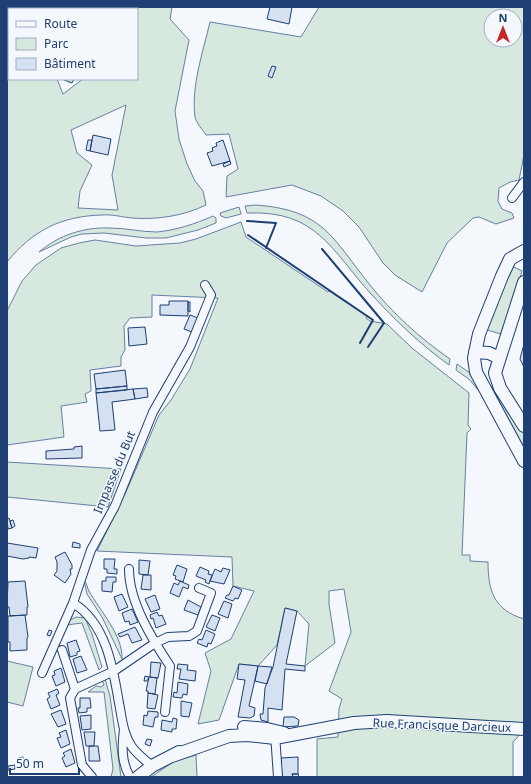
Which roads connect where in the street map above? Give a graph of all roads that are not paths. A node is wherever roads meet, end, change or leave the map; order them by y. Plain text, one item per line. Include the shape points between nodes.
1 (524, 182) edge
2 (512, 198) dead end
3 (524, 251) edge
4 (524, 282) edge
5 (205, 285) dead end
6 (475, 352) junction
7 (499, 358) junction
8 (476, 372) junction
9 (495, 373) junction
10 (524, 426) edge
11 (524, 461) edge
12 (129, 569) dead end
13 (199, 588) dead end
14 (73, 602) junction
15 (155, 643) junction
16 (62, 650) dead end
17 (114, 671) junction
18 (42, 673) dead end
19 (75, 689) junction
20 (164, 712) dead end
21 (124, 728) junction
22 (524, 729) edge
23 (274, 734) junction
24 (152, 766) junction
25 (92, 777) edge
26 (130, 777) edge
27 (138, 777) edge
28 (278, 777) edge

1 - 2 street
3 - 6 street via 510,259 479,334
4 - 7 street
5 - 14 street, Impasse du But via 212,295 190,347 153,412 115,506 90,550
6 - 7 street via 489,353
6 - 8 street
7 - 9 street
8 - 9 street
8 - 11 street
9 - 10 street via 500,388
12 - 15 street via 129,582 150,637
13 - 15 street via 211,593 197,631 189,636 168,637
14 - 17 street via 95,621
14 - 18 street, Impasse du But
15 - 17 street
15 - 20 street via 170,666
16 - 19 street
17 - 19 street
17 - 21 street
19 - 25 street via 70,698 82,765
21 - 24 street via 133,748
21 - 26 street via 124,763
22 - 23 street, Rue Francisque Darcieux via 387,721 338,724 290,734
23 - 24 street, Rue Francisque Darcieux via 248,727 212,733 198,738
23 - 28 street
24 - 27 street, Rue Francisque Darcieux

